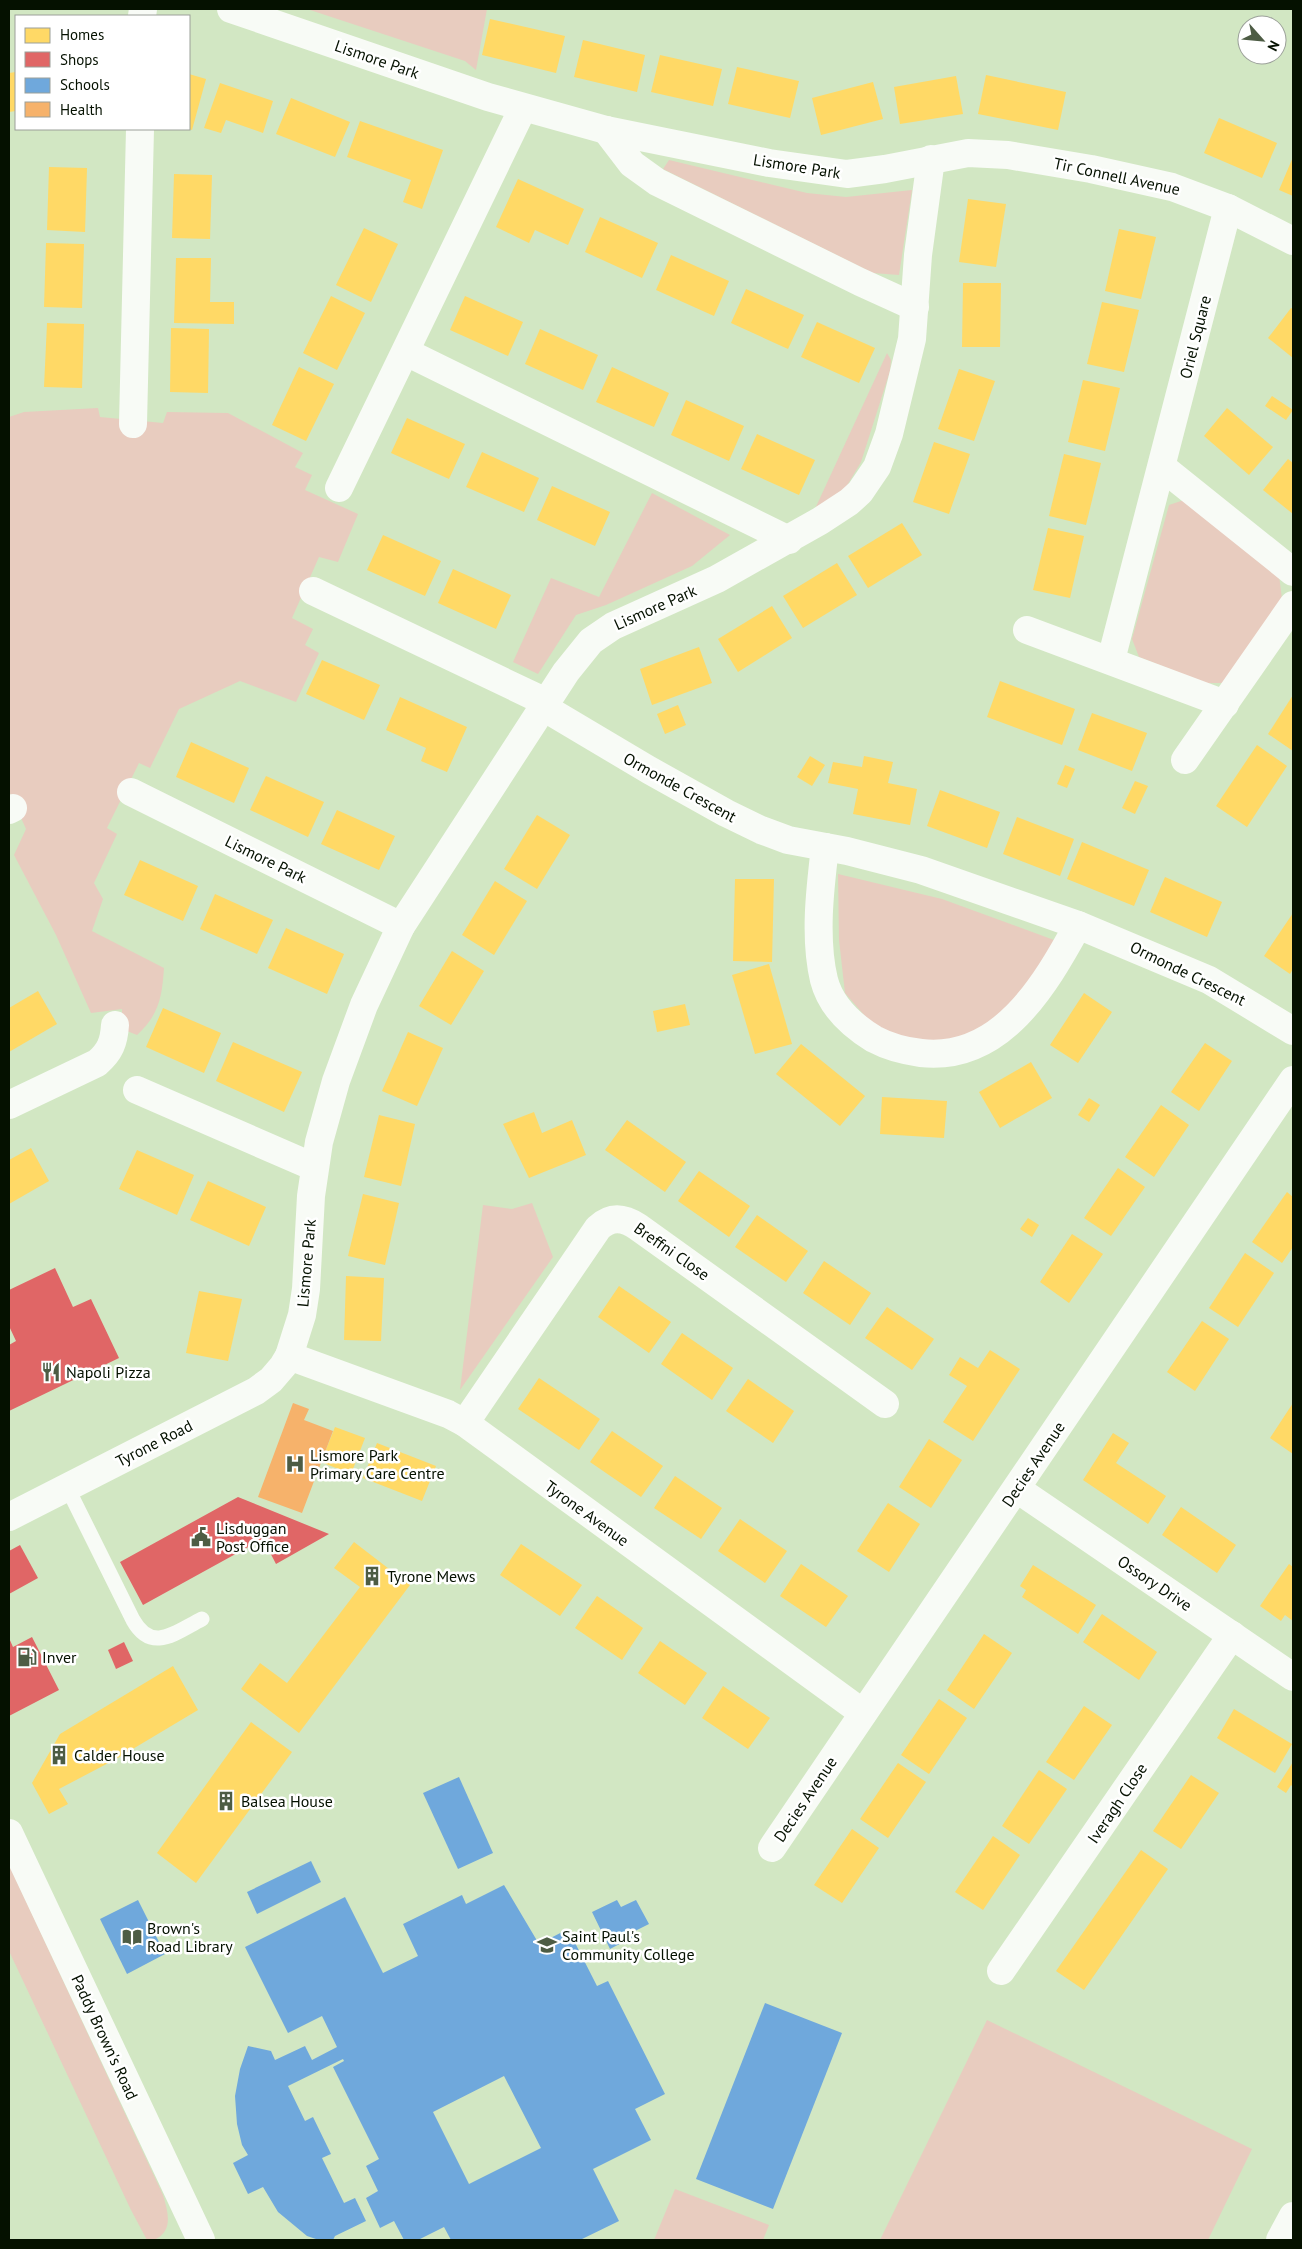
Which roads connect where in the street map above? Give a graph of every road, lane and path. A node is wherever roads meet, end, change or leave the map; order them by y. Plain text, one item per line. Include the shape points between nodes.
1 (231, 9) edge
2 (523, 108) junction
3 (140, 130) edge
4 (606, 130) junction
5 (931, 159) junction
6 (1228, 208) junction
7 (1293, 241) edge
8 (915, 307) junction
9 (406, 352) junction
10 (133, 424) dead end
11 (1162, 467) junction
12 (339, 488) dead end
13 (789, 540) junction
14 (1293, 572) edge
15 (313, 591) dead end
16 (1293, 605) edge
17 (1027, 630) dead end
18 (1111, 660) junction
19 (1224, 704) junction
20 (544, 705) junction
21 (1185, 760) dead end
22 (131, 792) dead end
23 (825, 847) junction
24 (1078, 925) junction
25 (401, 926) junction
26 (114, 1025) dead end
27 (1293, 1031) edge
28 (1293, 1080) edge
29 (137, 1090) dead end
30 (9, 1105) edge
31 (314, 1167) junction
32 (289, 1356) junction
33 (885, 1404) dead end
34 (465, 1423) junction
35 (67, 1487) junction
36 (1017, 1489) junction
37 (9, 1517) edge
38 (202, 1619) dead end
39 (1232, 1635) junction
40 (1293, 1677) edge
41 (863, 1713) junction
42 (9, 1833) edge
43 (772, 1848) dead end
44 (1002, 1971) dead end
45 (1293, 2216) edge
46 (199, 2240) edge
47 (1280, 2240) edge

1 - 2 street, Lismore Park
2 - 4 street, Lismore Park
2 - 9 street
3 - 10 street
4 - 5 street, Lismore Park via 836,174 863,173
4 - 8 street via 632,164 657,182
5 - 6 street, Tir Connell Avenue via 968,153 1008,155 1159,183
5 - 8 street, Lismore Park via 918,255
6 - 7 street, Tir Connell Avenue
6 - 11 street, Oriel Square
8 - 13 street, Lismore Park via 908,356 889,434 877,467 849,502
9 - 12 street
9 - 13 street
11 - 14 street
11 - 18 street, Oriel Square
13 - 20 street, Lismore Park via 717,579 601,633 582,651
15 - 20 street
16 - 19 street
17 - 18 street
18 - 19 street
19 - 21 street
20 - 23 street, Ormonde Crescent via 649,770 744,823 788,840
20 - 25 street, Lismore Park
22 - 25 street, Lismore Park
23 - 24 street, Ormonde Crescent via 921,870
23 - 24 street via 820,932 824,981 839,1011 850,1022 879,1042 895,1048 933,1054 952,1053 988,1038 1007,1025 1038,992
24 - 27 street, Ormonde Crescent via 1209,980
25 - 31 street, Lismore Park via 345,1055 327,1110
26 - 30 street via 112,1045 97,1063
28 - 36 street, Decies Avenue
29 - 31 street
31 - 32 street, Lismore Park via 306,1289
32 - 34 street, Tyrone Avenue
32 - 35 street, Tyrone Road via 278,1373 256,1391
33 - 34 street, Breffni Close via 638,1227 616,1218 604,1222 592,1236
34 - 41 street, Tyrone Avenue
35 - 37 street, Tyrone Road
35 - 38 lane via 143,1634 153,1639 166,1637
36 - 39 street, Ossory Drive
36 - 41 street, Decies Avenue
39 - 40 street, Ossory Drive
39 - 44 street, Iveragh Close
41 - 43 street, Decies Avenue
42 - 46 street, Paddy Brown's Road
45 - 47 street

